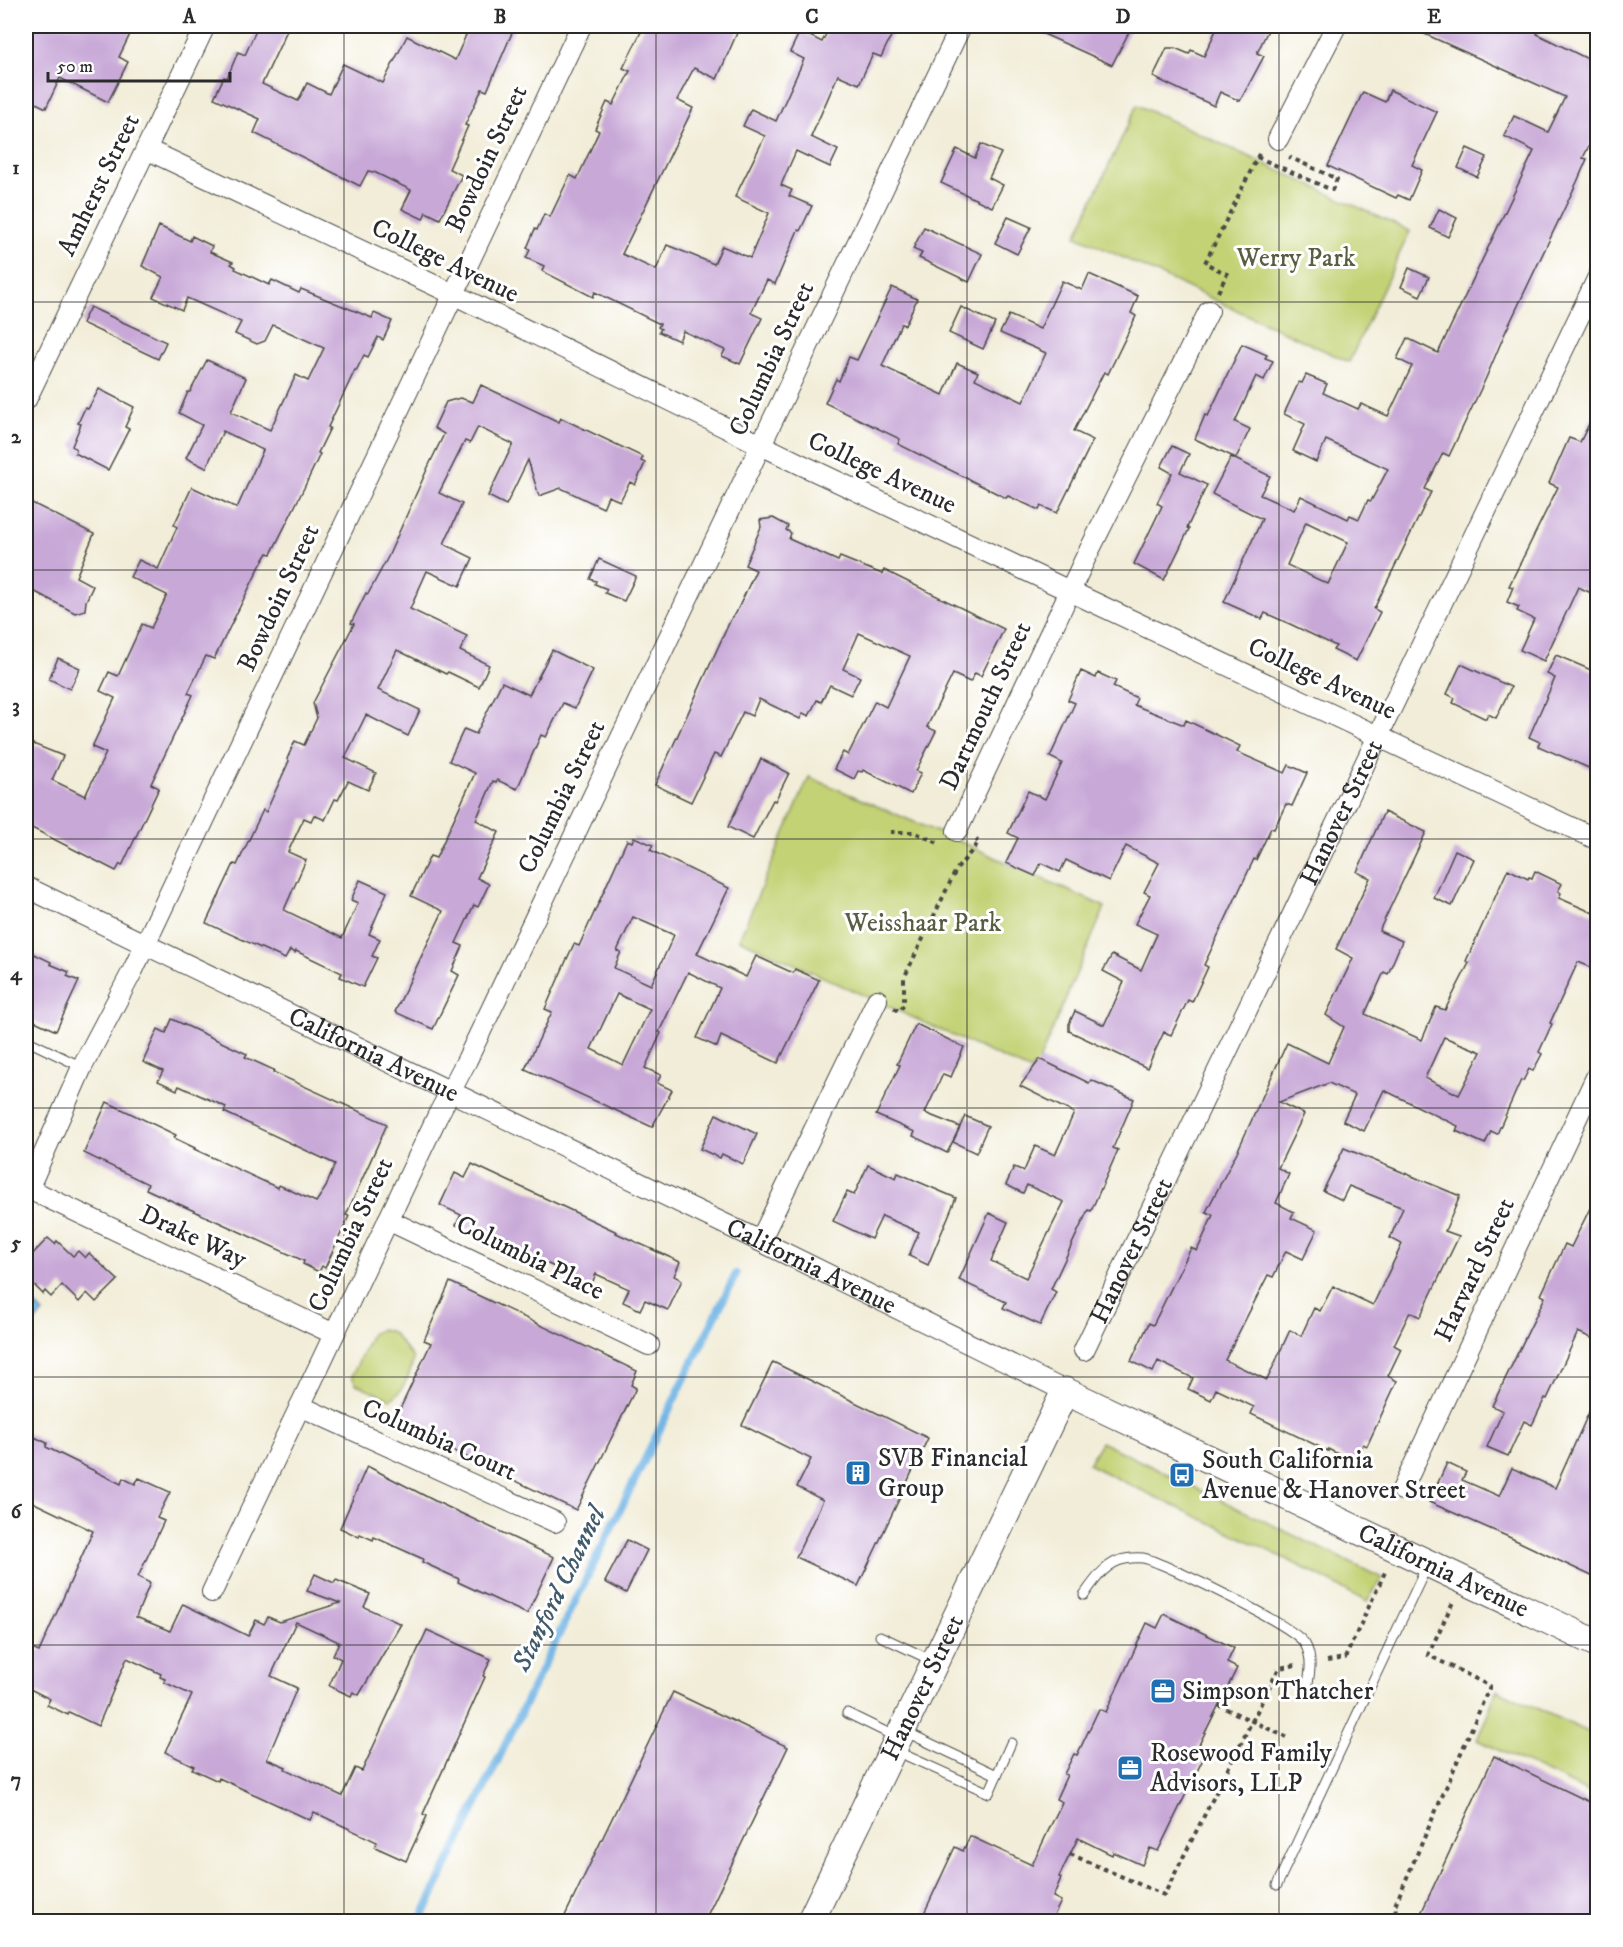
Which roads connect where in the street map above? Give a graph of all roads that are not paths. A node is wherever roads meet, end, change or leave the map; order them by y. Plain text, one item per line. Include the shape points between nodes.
1 (205, 26) edge
2 (581, 26) edge
3 (961, 26) edge
4 (1336, 26) edge
5 (1282, 147) road end
6 (147, 149) junction
7 (1598, 277) edge
8 (453, 294) junction
9 (1209, 311) road end
10 (26, 400) edge
11 (761, 444) junction
12 (1070, 590) junction
13 (1378, 736) junction
14 (952, 839) road end
15 (1598, 840) edge
16 (26, 887) edge
17 (144, 944) junction
18 (877, 1000) road end
19 (26, 1040) edge
20 (82, 1067) junction
21 (1598, 1072) edge
22 (451, 1093) junction
23 (27, 1191) edge
24 (388, 1220) junction
25 (760, 1241) junction
26 (334, 1334) junction
27 (649, 1345) dead end
28 (1084, 1350) dead end
29 (1065, 1391) junction
30 (300, 1406) junction
31 (1402, 1490) dead end
32 (555, 1522) dead end
33 (1428, 1563) junction
34 (212, 1592) dead end
35 (1084, 1595) dead end
36 (880, 1636) dead end
37 (1598, 1644) edge
38 (935, 1662) junction
39 (1306, 1694) dead end
40 (847, 1713) dead end
41 (898, 1739) junction
42 (1011, 1743) dead end
43 (997, 1775) junction
44 (1277, 1885) dead end
45 (810, 1922) edge

1 - 6 street, Amherst Street
2 - 8 street, Bowdoin Street
3 - 11 street, Columbia Street
4 - 5 street
6 - 8 street, College Avenue
6 - 10 street, Amherst Street
7 - 13 street, Hanover Street
8 - 11 street, College Avenue
8 - 17 street, Bowdoin Street
9 - 12 street, Dartmouth Street
11 - 12 street, College Avenue
11 - 22 street, Columbia Street
12 - 13 street, College Avenue
12 - 14 street, Dartmouth Street
13 - 15 street, College Avenue
13 - 28 street, Hanover Street
16 - 17 street, California Avenue
17 - 20 street, Bowdoin Street
17 - 22 street, California Avenue
18 - 25 street
19 - 20 lane
20 - 23 street, Bowdoin Street
21 - 31 street, Harvard Street
22 - 24 street, Columbia Street
22 - 25 street, California Avenue
23 - 26 street, Drake Way
24 - 26 street, Columbia Street
24 - 27 street, Columbia Place
25 - 29 street, California Avenue
26 - 30 street, Columbia Street
29 - 33 street, California Avenue
29 - 38 street, Hanover Street
30 - 32 street, Columbia Court
30 - 34 street, Columbia Street
33 - 37 street, California Avenue
33 - 44 lane
35 - 39 lane via 1100,1573 1122,1560 1145,1558 1211,1588 1288,1629 1305,1643 1311,1663
36 - 38 lane
38 - 41 street, Hanover Street
40 - 41 lane
41 - 43 lane
41 - 43 lane via 989,1793
41 - 45 street, Hanover Street
42 - 43 lane

